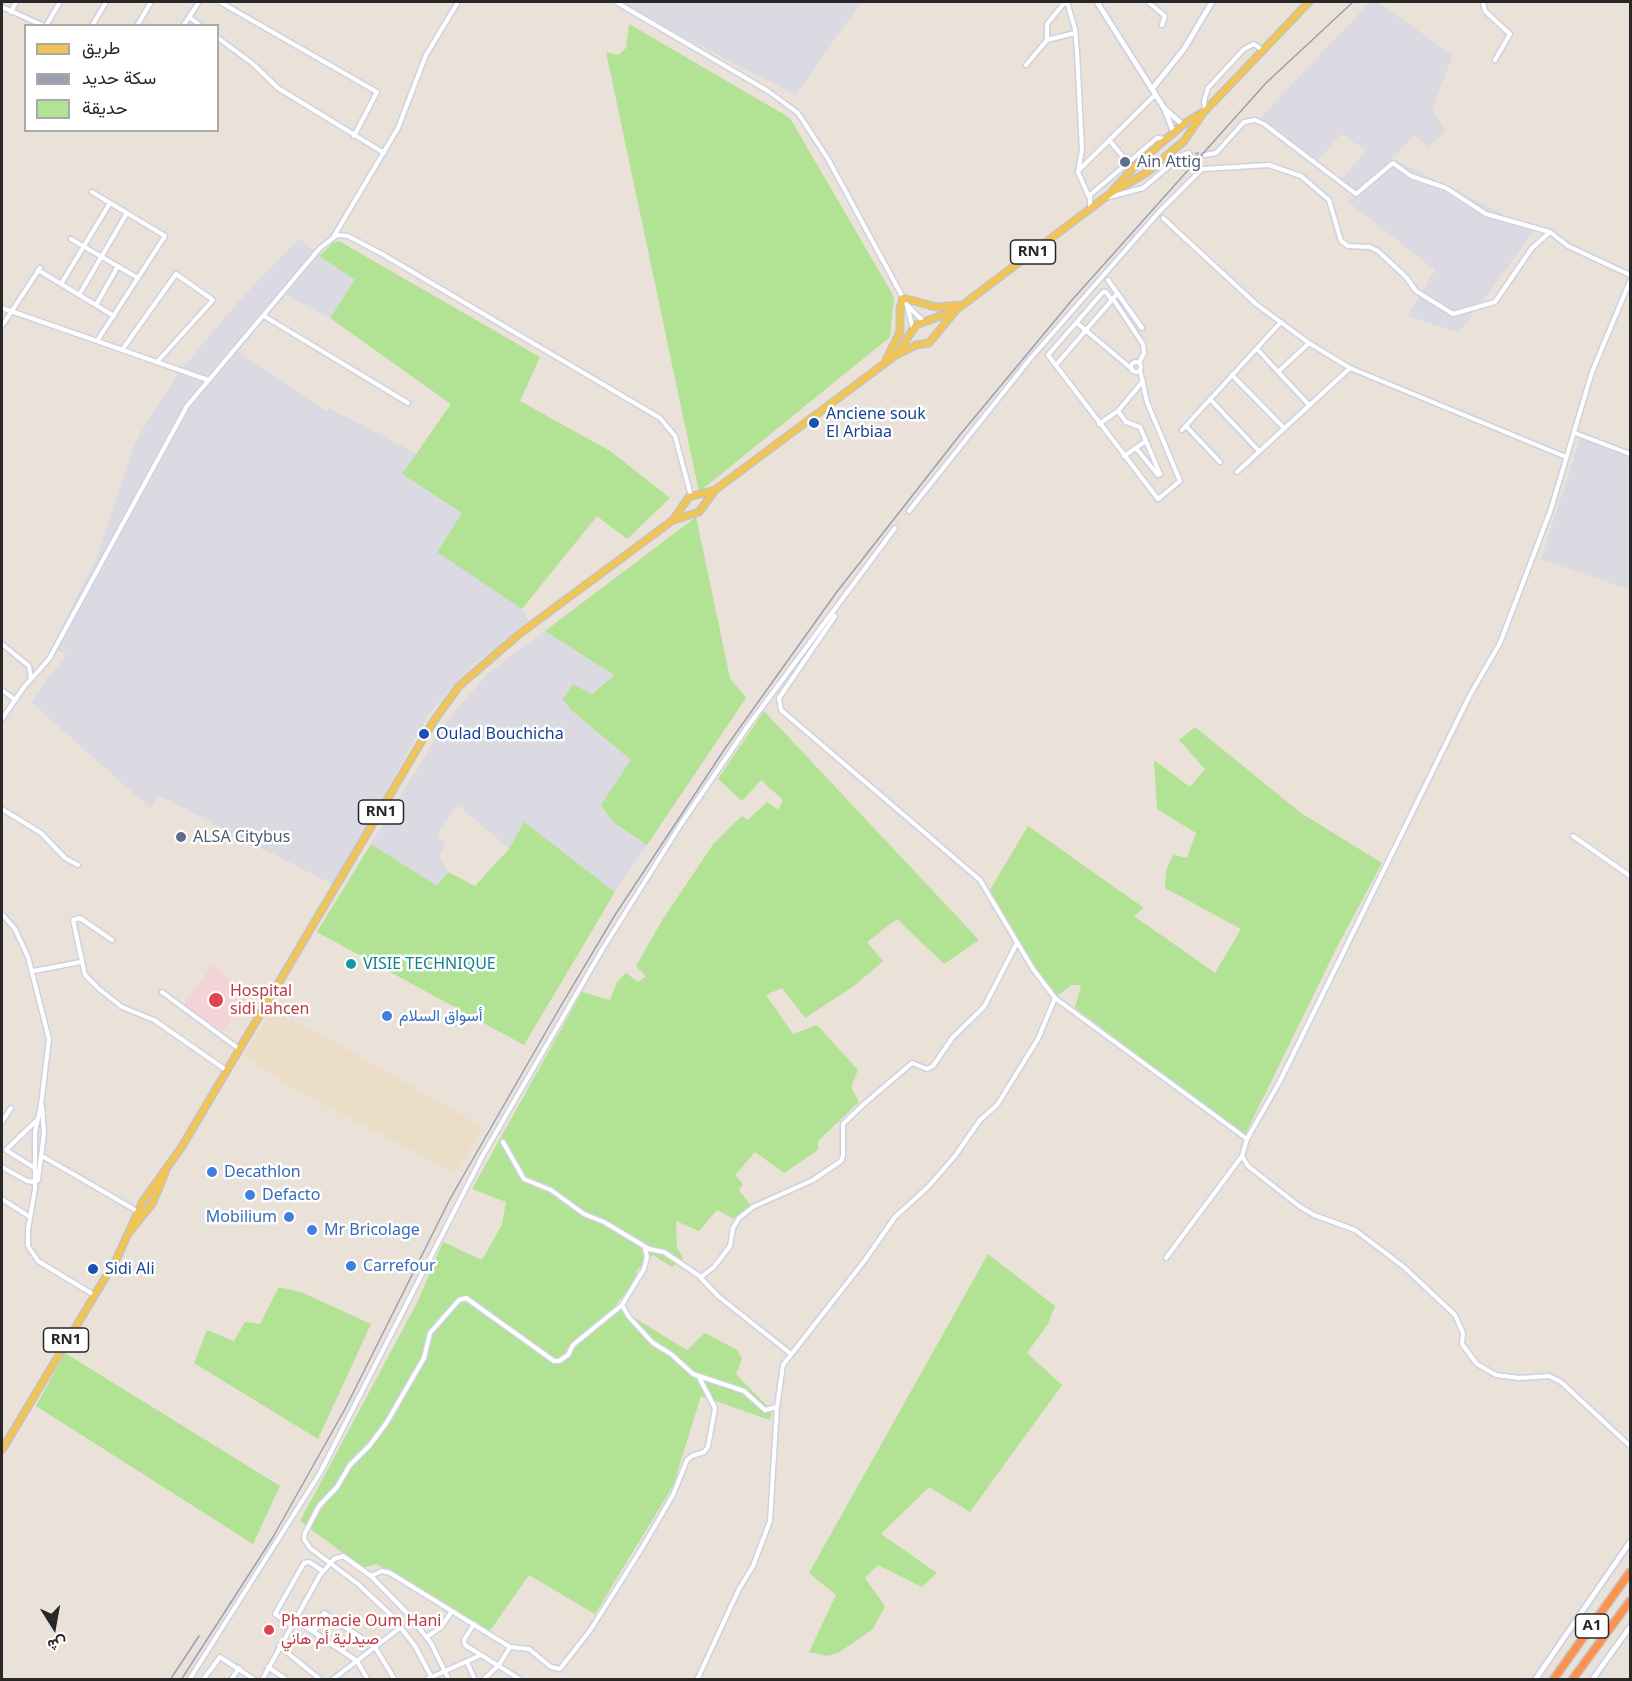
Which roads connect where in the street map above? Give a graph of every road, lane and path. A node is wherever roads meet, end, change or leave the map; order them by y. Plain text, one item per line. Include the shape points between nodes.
1 (16, 2) edge
2 (60, 2) edge
3 (106, 2) edge
4 (151, 2) edge
5 (199, 2) edge
6 (220, 2) edge
7 (458, 2) edge
8 (616, 2) edge
9 (1066, 2) edge
10 (1097, 2) edge
11 (1148, 2) edge
12 (1212, 2) edge
13 (1309, 2) edge
14 (1484, 2) edge
15 (2, 7) edge
16 (10, 12) junction
17 (189, 17) junction
18 (40, 24) edge
19 (46, 24) edge
20 (93, 24) edge
21 (138, 24) edge
22 (184, 24) edge
23 (198, 24) edge
24 (1162, 25) dead end
25 (1075, 33) junction
26 (219, 39) edge
27 (1047, 40) junction
28 (1262, 50) junction
29 (1496, 60) dead end
30 (1026, 65) dead end
31 (1152, 89) junction
32 (1155, 95) junction
33 (1164, 108) junction
34 (1204, 111) junction
35 (1184, 125) junction
36 (1175, 132) junction
37 (354, 136) junction
38 (1110, 141) junction
39 (1184, 141) junction
40 (384, 153) junction
41 (1189, 153) tunnel mouth
42 (1205, 155) tunnel mouth
43 (1131, 165) junction
44 (1079, 170) junction
45 (1143, 175) junction
46 (1156, 178) junction
47 (92, 192) dead end
48 (1111, 193) junction
49 (1089, 196) junction
50 (1104, 199) junction
51 (110, 203) junction
52 (1090, 209) junction
53 (127, 213) junction
54 (1163, 218) dead end
55 (1550, 232) junction
56 (333, 236) junction
57 (71, 239) dead end
58 (84, 247) junction
59 (101, 257) junction
60 (118, 266) junction
61 (1630, 275) edge
62 (138, 278) junction
63 (1108, 280) dead end
64 (1630, 281) edge
65 (62, 284) junction
66 (1117, 294) junction
67 (79, 295) junction
68 (903, 298) junction
69 (1112, 300) junction
70 (965, 303) junction
71 (96, 305) junction
72 (907, 305) junction
73 (2, 308) edge
74 (956, 310) junction
75 (9, 312) junction
76 (114, 316) junction
77 (264, 316) junction
78 (925, 322) junction
79 (1282, 322) junction
80 (1077, 323) junction
81 (2, 326) edge
82 (1142, 328) dead end
83 (913, 331) junction
84 (1086, 331) junction
85 (935, 334) junction
86 (98, 341) junction
87 (1309, 343) junction
88 (921, 344) junction
89 (1257, 349) junction
90 (122, 350) junction
91 (896, 355) junction
92 (157, 362) junction
93 (884, 363) junction
94 (1138, 363) junction
95 (1056, 365) junction
96 (1350, 368) junction
97 (1132, 369) junction
98 (1140, 370) junction
99 (1278, 372) junction
100 (1232, 375) junction
101 (208, 380) junction
102 (1143, 381) junction
103 (1210, 399) junction
104 (408, 403) dead end
105 (1309, 405) junction
106 (1118, 411) junction
107 (1099, 424) junction
108 (1284, 428) junction
109 (1575, 433) junction
110 (1146, 441) junction
111 (1136, 448) junction
112 (1259, 451) junction
113 (1630, 454) edge
114 (1124, 456) junction
115 (1566, 457) junction
116 (1220, 462) dead end
117 (1236, 472) dead end
118 (715, 490) junction
119 (694, 496) junction
120 (685, 506) junction
121 (702, 506) junction
122 (909, 511) dead end
123 (691, 513) junction
124 (674, 520) junction
125 (895, 528) dead end
126 (835, 616) dead end
127 (2, 644) edge
128 (31, 679) junction
129 (2, 690) edge
130 (15, 699) junction
131 (2, 719) edge
132 (2, 809) edge
133 (1573, 836) dead end
134 (78, 865) dead end
135 (1630, 876) edge
136 (2, 914) edge
137 (112, 940) dead end
138 (1017, 942) junction
139 (81, 962) junction
140 (33, 971) junction
141 (162, 992) dead end
142 (1055, 998) junction
143 (239, 1048) junction
144 (226, 1070) junction
145 (41, 1106) junction
146 (11, 1108) dead end
147 (37, 1121) junction
148 (2, 1122) edge
149 (1247, 1139) junction
150 (503, 1142) dead end
151 (2, 1147) edge
152 (6, 1150) junction
153 (42, 1156) junction
154 (1242, 1156) junction
155 (2, 1167) edge
156 (33, 1167) junction
157 (165, 1173) junction
158 (34, 1182) junction
159 (149, 1193) junction
160 (156, 1198) junction
161 (2, 1199) edge
162 (137, 1211) junction
163 (145, 1215) junction
164 (30, 1217) junction
165 (131, 1230) junction
166 (645, 1247) junction
167 (1166, 1258) dead end
168 (700, 1277) junction
169 (94, 1294) junction
170 (621, 1305) junction
171 (791, 1354) junction
172 (699, 1377) junction
173 (710, 1380) junction
174 (708, 1393) junction
175 (777, 1407) junction
176 (1630, 1446) edge
177 (2, 1450) edge
178 (1630, 1542) edge
179 (330, 1562) junction
180 (323, 1571) junction
181 (1630, 1572) edge
182 (371, 1576) junction
183 (1630, 1601) edge
184 (452, 1611) junction
185 (294, 1619) junction
186 (474, 1624) junction
187 (291, 1625) junction
188 (401, 1627) junction
189 (1630, 1627) edge
190 (314, 1632) junction
191 (427, 1637) junction
192 (279, 1646) junction
193 (375, 1647) junction
194 (510, 1647) junction
195 (482, 1655) junction
196 (357, 1660) junction
197 (467, 1662) junction
198 (498, 1665) junction
199 (268, 1667) junction
200 (238, 1668) junction
201 (446, 1671) junction
202 (341, 1673) junction
203 (432, 1678) edge
204 (517, 1679) edge
205 (189, 1680) edge
206 (203, 1680) edge
207 (231, 1680) edge
208 (255, 1680) edge
209 (262, 1680) edge
210 (286, 1680) edge
211 (321, 1680) edge
212 (332, 1680) edge
213 (345, 1680) edge
214 (368, 1680) edge
215 (394, 1680) edge
216 (425, 1680) edge
217 (449, 1680) edge
218 (475, 1680) edge
219 (483, 1680) edge
220 (697, 1680) edge
221 (1535, 1680) edge
222 (1552, 1680) edge
223 (1572, 1680) edge
224 (1592, 1680) edge

1 - 16 street
2 - 19 street
3 - 20 street
4 - 21 street
5 - 17 street
6 - 37 street via 377,92
7 - 40 street via 426,55 403,118
8 - 68 street via 768,91 798,113 828,159
9 - 25 street
9 - 27 street via 1047,24
10 - 31 street
11 - 24 street via 1165,15
12 - 31 street via 1184,49
13 - 28 main road, RN1
14 - 29 street via 1485,11 1510,34
15 - 16 street
16 - 18 street
17 - 22 street
17 - 23 street
25 - 27 street
25 - 44 street via 1082,150
26 - 37 street via 278,88
27 - 30 street
28 - 34 main road, RN1
28 - 34 street via 1254,44 1244,49 1208,88
31 - 32 street
32 - 33 street
32 - 38 street
33 - 35 street
33 - 36 street
34 - 35 main road, RN1
34 - 39 main road, RN1
35 - 36 main road, RN1
36 - 39 main road via 1183,133
36 - 43 main road, RN1
37 - 40 street
38 - 43 street
38 - 44 street
39 - 45 main road, RN1
40 - 56 street
41 - 46 street
42 - 55 street via 1216,153 1244,122 1255,120 1356,194 1393,163 1411,176 1446,188 1486,214
43 - 45 main road via 1134,174
43 - 48 main road, RN1
43 - 49 street
44 - 49 street
45 - 46 street
45 - 48 main road, RN1
46 - 50 street via 1143,188
47 - 51 street
48 - 50 main road, RN1
49 - 52 street
50 - 52 main road, RN1
51 - 53 street
51 - 58 street
52 - 70 main road, RN1
53 - 59 street
53 - 62 street via 165,236
54 - 79 street via 1249,298
55 - 61 street via 1568,246
55 - 122 street via 1532,248 1495,302 1453,314 1420,295 1378,251 1348,246 1341,241 1329,200 1301,176 1269,165 1202,169 1159,212 1030,359
56 - 77 street
56 - 119 street via 344,235 364,245 660,418 675,436
57 - 58 street
58 - 59 street
58 - 65 street
59 - 60 street
59 - 67 street
60 - 62 street
60 - 71 street
62 - 76 street
63 - 66 street
64 - 109 street via 1592,372
65 - 67 street
65 - 75 street via 39,269
66 - 69 street
66 - 82 street
67 - 71 street
68 - 70 main road via 936,308
68 - 72 street
68 - 93 main road via 900,332
69 - 80 street via 1103,292
69 - 84 street
69 - 94 street via 1143,344
70 - 74 main road, RN1
71 - 76 street
72 - 78 street
72 - 83 street
73 - 75 street
74 - 78 main road, RN1
74 - 85 main road, RN1
75 - 81 street
75 - 86 street
76 - 86 street
77 - 101 street
77 - 104 street
78 - 83 main road
78 - 85 main road
79 - 87 street
79 - 89 street
80 - 84 street
80 - 95 street via 1048,355
83 - 88 main road
83 - 91 main road
84 - 95 street
84 - 97 street
85 - 88 main road via 929,343
86 - 90 street
87 - 96 street
87 - 99 street
88 - 91 main road
89 - 99 street
89 - 100 street
90 - 92 street
90 - 92 street via 176,274 213,300
91 - 93 main road
92 - 101 street
93 - 118 main road
94 - 97 street
94 - 98 street
95 - 107 street
96 - 105 street
96 - 115 street
97 - 98 street
98 - 102 street
99 - 105 street
100 - 103 street
100 - 108 street
101 - 128 street via 178,420 49,659
102 - 106 street
102 - 114 street via 1147,402 1180,481 1158,499
103 - 112 street
103 - 116 street via 1184,428
105 - 108 street
106 - 107 street
106 - 110 street via 1126,422 1140,428
107 - 114 street
108 - 112 street
109 - 113 street
109 - 115 street
110 - 111 street
110 - 111 street via 1160,474
111 - 114 street
112 - 117 street
115 - 149 street via 1500,643 1474,686 1280,1081
118 - 119 main road
118 - 121 main road
119 - 120 main road
119 - 121 main road
120 - 123 main road
120 - 124 main road, RN1
121 - 123 main road via 699,512
123 - 124 main road, RN1
124 - 143 main road, RN1 via 518,635 453,693
125 - 205 street via 716,772 566,1008 483,1155 320,1473
126 - 138 street via 779,698 781,710 980,880
127 - 128 street via 29,666
128 - 130 street
129 - 130 street
130 - 131 street
132 - 134 street via 41,833 65,858
133 - 135 street
136 - 140 street via 15,929
137 - 139 street via 75,917 72,925
138 - 142 street
138 - 168 street via 984,1007 953,1037 933,1066 927,1069 912,1062 864,1104 843,1124 841,1161 815,1179 755,1206 739,1218 730,1246
139 - 140 street
139 - 144 street via 86,977 122,1007 154,1020
140 - 145 street via 49,1039
141 - 143 street
142 - 149 street
142 - 171 street via 1038,1039 997,1105 980,1120 927,1187 895,1217
143 - 144 main road, RN1
144 - 157 main road, RN1
145 - 147 street
145 - 153 street
146 - 148 street
147 - 152 street
147 - 156 street
149 - 154 street
150 - 166 street via 524,1179 551,1190 584,1214
151 - 152 street
152 - 156 street
153 - 158 street via 40,1176
153 - 162 street
154 - 167 street
154 - 176 street via 1248,1166 1299,1206 1355,1230 1404,1268 1455,1315 1463,1333 1462,1344 1477,1364 1496,1375 1549,1376 1561,1382
155 - 158 street
156 - 158 street
157 - 159 main road, RN1
157 - 160 main road, RN1
158 - 164 street
159 - 160 main road
159 - 162 main road, RN1
160 - 163 main road, RN1
161 - 164 street
162 - 163 main road
162 - 165 main road, RN1
163 - 165 main road, RN1
164 - 169 street via 27,1241 32,1255
165 - 169 main road, RN1
166 - 168 street via 664,1252
166 - 170 street via 644,1269
168 - 171 street
169 - 177 main road, RN1
170 - 172 street via 653,1343
170 - 179 street via 573,1345 568,1355 554,1361 466,1298 459,1300 430,1333 424,1358 387,1422 350,1465 338,1488 325,1498 305,1533 306,1544
171 - 175 street via 782,1369
172 - 173 street
172 - 174 street
173 - 174 street
173 - 175 street via 744,1391 762,1409
174 - 194 street via 715,1411 708,1447 687,1460 673,1495 642,1548 564,1665 556,1669 529,1649
175 - 220 street via 770,1521 753,1566
178 - 221 street
179 - 180 street
179 - 182 street via 343,1556
179 - 188 street via 368,1592
180 - 185 street
180 - 187 street via 304,1563 275,1614
181 - 222 highway, A1
182 - 184 street via 382,1571 390,1573
182 - 191 street
183 - 223 highway, A1
184 - 186 street
184 - 191 street via 441,1627
185 - 187 street
185 - 190 street
186 - 194 street
186 - 195 street via 463,1642
187 - 192 street
188 - 193 street
188 - 203 street
189 - 224 street
190 - 193 street via 324,1613
190 - 196 street
191 - 201 street
192 - 199 street
192 - 211 street
193 - 196 street
193 - 215 street
194 - 198 street
195 - 197 street
195 - 198 street
196 - 202 street
196 - 214 street
197 - 201 street
197 - 218 street
198 - 204 street
198 - 219 street
199 - 209 street
199 - 210 street
200 - 206 street via 218,1657
200 - 207 street
200 - 208 street
201 - 203 street
201 - 217 street
202 - 212 street
202 - 213 street
203 - 216 street

